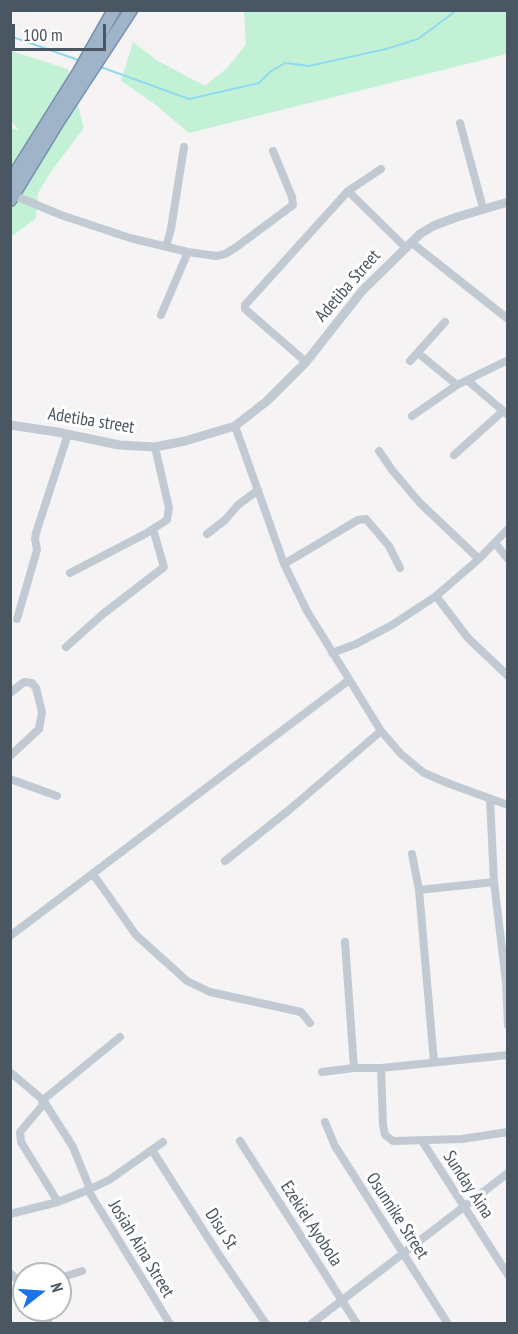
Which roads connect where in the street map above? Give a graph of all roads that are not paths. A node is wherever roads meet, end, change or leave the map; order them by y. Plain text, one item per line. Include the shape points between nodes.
1 (114, 10) edge
2 (131, 10) edge
3 (96, 53) junction
4 (84, 73) junction
5 (460, 123) dead end
6 (184, 147) dead end
7 (273, 151) dead end
8 (381, 169) dead end
9 (10, 182) edge
10 (348, 191) junction
11 (12, 197) edge
12 (507, 202) edge
13 (483, 208) junction
14 (408, 245) junction
15 (166, 247) junction
16 (188, 252) junction
17 (161, 315) dead end
18 (507, 319) edge
19 (445, 322) dead end
20 (418, 353) junction
21 (507, 360) edge
22 (306, 362) junction
23 (410, 362) dead end
24 (468, 381) junction
25 (457, 385) junction
26 (505, 413) edge
27 (412, 416) dead end
28 (10, 425) edge
29 (235, 426) junction
30 (68, 434) junction
31 (154, 447) junction
32 (379, 451) dead end
33 (454, 455) dead end
34 (258, 490) junction
35 (153, 529) junction
36 (507, 529) edge
37 (207, 534) dead end
38 (495, 543) junction
39 (479, 559) junction
40 (507, 559) edge
41 (284, 564) junction
42 (400, 568) dead end
43 (70, 573) dead end
44 (436, 596) junction
45 (17, 619) dead end
46 (66, 647) dead end
47 (332, 653) junction
48 (507, 676) edge
49 (349, 680) junction
50 (10, 693) edge
51 (381, 730) junction
52 (10, 756) edge
53 (10, 779) edge
54 (57, 796) dead end
55 (490, 799) junction
56 (507, 805) edge
57 (412, 854) dead end
58 (225, 861) dead end
59 (93, 874) junction
60 (494, 882) junction
61 (419, 890) junction
62 (10, 936) edge
63 (345, 942) dead end
64 (507, 982) edge
65 (310, 1023) dead end
66 (507, 1025) edge
67 (120, 1037) dead end
68 (507, 1055) edge
69 (434, 1062) junction
70 (354, 1068) junction
71 (381, 1068) junction
72 (10, 1072) edge
73 (322, 1072) dead end
74 (43, 1100) junction
75 (325, 1122) dead end
76 (507, 1132) edge
77 (240, 1141) dead end
78 (422, 1141) junction
79 (163, 1142) dead end
80 (152, 1150) junction
81 (507, 1173) edge
82 (89, 1190) junction
83 (58, 1202) junction
84 (464, 1206) junction
85 (10, 1214) edge
86 (403, 1253) junction
87 (82, 1271) dead end
88 (72, 1274) edge
89 (507, 1275) edge
90 (342, 1299) junction
91 (170, 1323) edge
92 (266, 1323) edge
93 (311, 1323) edge
94 (357, 1323) edge
95 (448, 1323) edge

1 - 3 highway
2 - 3 highway
3 - 4 highway
4 - 9 highway
4 - 11 highway
5 - 13 street
6 - 15 street
7 - 16 street via 292,205 225,254
8 - 10 street
10 - 14 street
10 - 22 street via 245,305
11 - 15 street
12 - 13 street, Adetiba Street
13 - 14 street, Adetiba Street via 433,226
14 - 18 street
14 - 22 street, Adetiba Street via 346,310
15 - 16 street
16 - 17 street
19 - 20 street
20 - 23 street
20 - 25 street
21 - 24 street
22 - 29 street, Adetiba Street
24 - 25 street
24 - 26 street
25 - 27 street
26 - 33 street
28 - 30 street, Adetiba street
29 - 31 street, Adetiba street
29 - 34 street
30 - 31 street, Adetiba street via 119,445
30 - 45 street via 36,533 38,550
31 - 35 street via 169,515
32 - 39 street via 420,503
34 - 37 street
34 - 41 street
35 - 43 street
35 - 46 street via 164,567
36 - 38 street
38 - 39 street
38 - 40 street
39 - 44 street
41 - 42 street via 366,519 389,546
41 - 47 street
44 - 47 street via 392,626
44 - 48 street via 468,638
47 - 49 street
49 - 51 street
49 - 59 street
50 - 52 street via 24,682 32,683 42,712 39,729
51 - 55 street via 401,754 424,772
51 - 58 street
53 - 54 street
55 - 56 street
55 - 60 street
57 - 61 street
59 - 62 street
59 - 65 street via 136,935 187,981 210,992 301,1012
60 - 61 street
60 - 64 street
61 - 69 street
63 - 70 street
64 - 66 street
67 - 74 street
68 - 69 street
69 - 71 street
70 - 71 street
70 - 73 street
71 - 78 street via 385,1135 393,1141
72 - 74 street, Josiah Aina Street
74 - 82 street, Josiah Aina Street via 73,1147
74 - 83 street via 19,1136
75 - 86 street, Osunnike Street via 335,1146
76 - 78 street
77 - 90 street, Ezekiel Ayobola
78 - 84 street, Sunday Aina
79 - 80 street
80 - 82 street
80 - 92 street, Disu St
81 - 84 street
82 - 83 street
82 - 91 street, Josiah Aina Street
83 - 85 street
84 - 86 street
84 - 89 street, Sunday Aina
86 - 90 street
86 - 95 street, Osunnike Street
87 - 88 street
90 - 93 street
90 - 94 street, Ezekiel Ayobola

